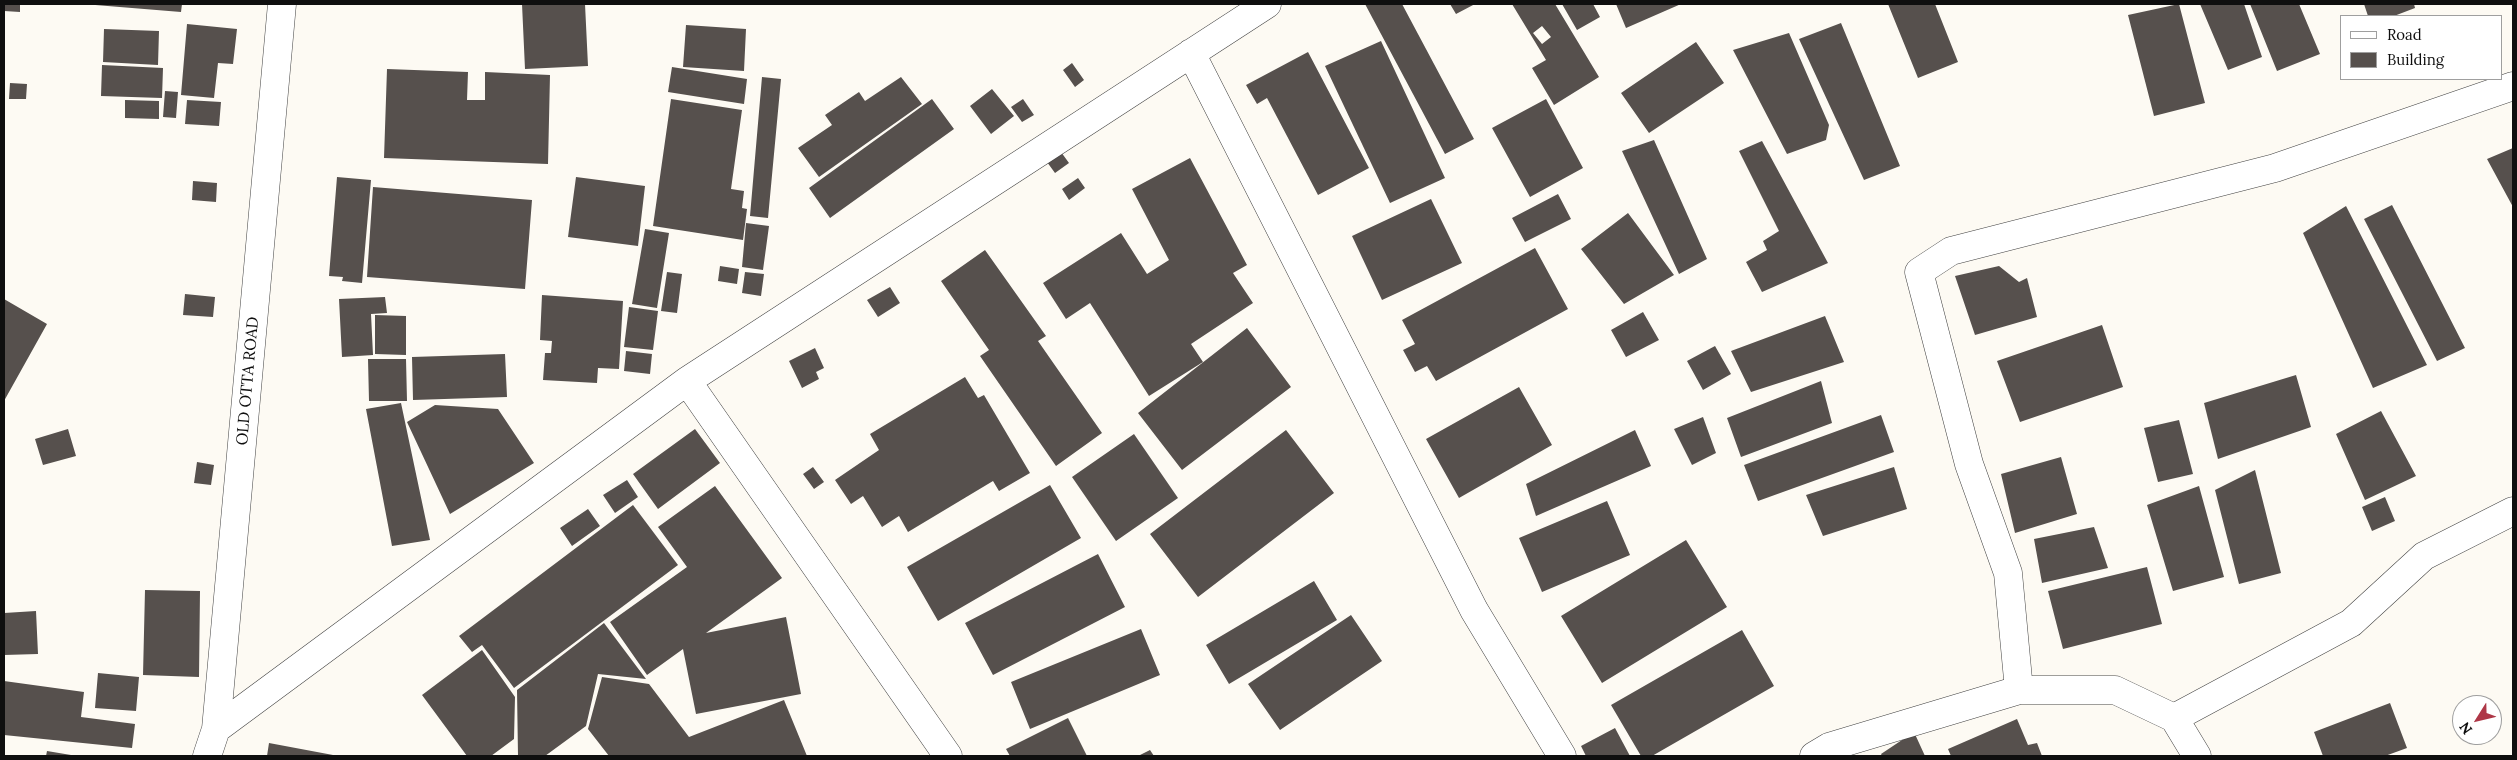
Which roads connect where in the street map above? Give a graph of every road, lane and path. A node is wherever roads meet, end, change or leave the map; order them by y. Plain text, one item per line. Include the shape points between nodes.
1 (282, 4) edge
2 (1267, 4) edge
3 (1191, 53) junction
4 (2513, 86) edge
5 (687, 381) junction
6 (2513, 511) edge
7 (2020, 690) junction
8 (2174, 718) junction
9 (216, 730) junction
10 (207, 756) edge
11 (948, 756) edge
12 (1562, 756) edge
13 (1814, 756) edge
14 (2197, 756) edge

1 - 9 street, OLD OTTA ROAD
2 - 3 street
3 - 5 street
3 - 12 street via 1474,610
4 - 7 street via 2275,168 1951,251 1919,272 1970,464 2008,573
5 - 9 street
5 - 11 street
6 - 8 street via 2424,556 2351,623
7 - 8 street via 2114,690
7 - 13 street via 1828,747
8 - 14 street
9 - 10 street, OLD OTTA ROAD

